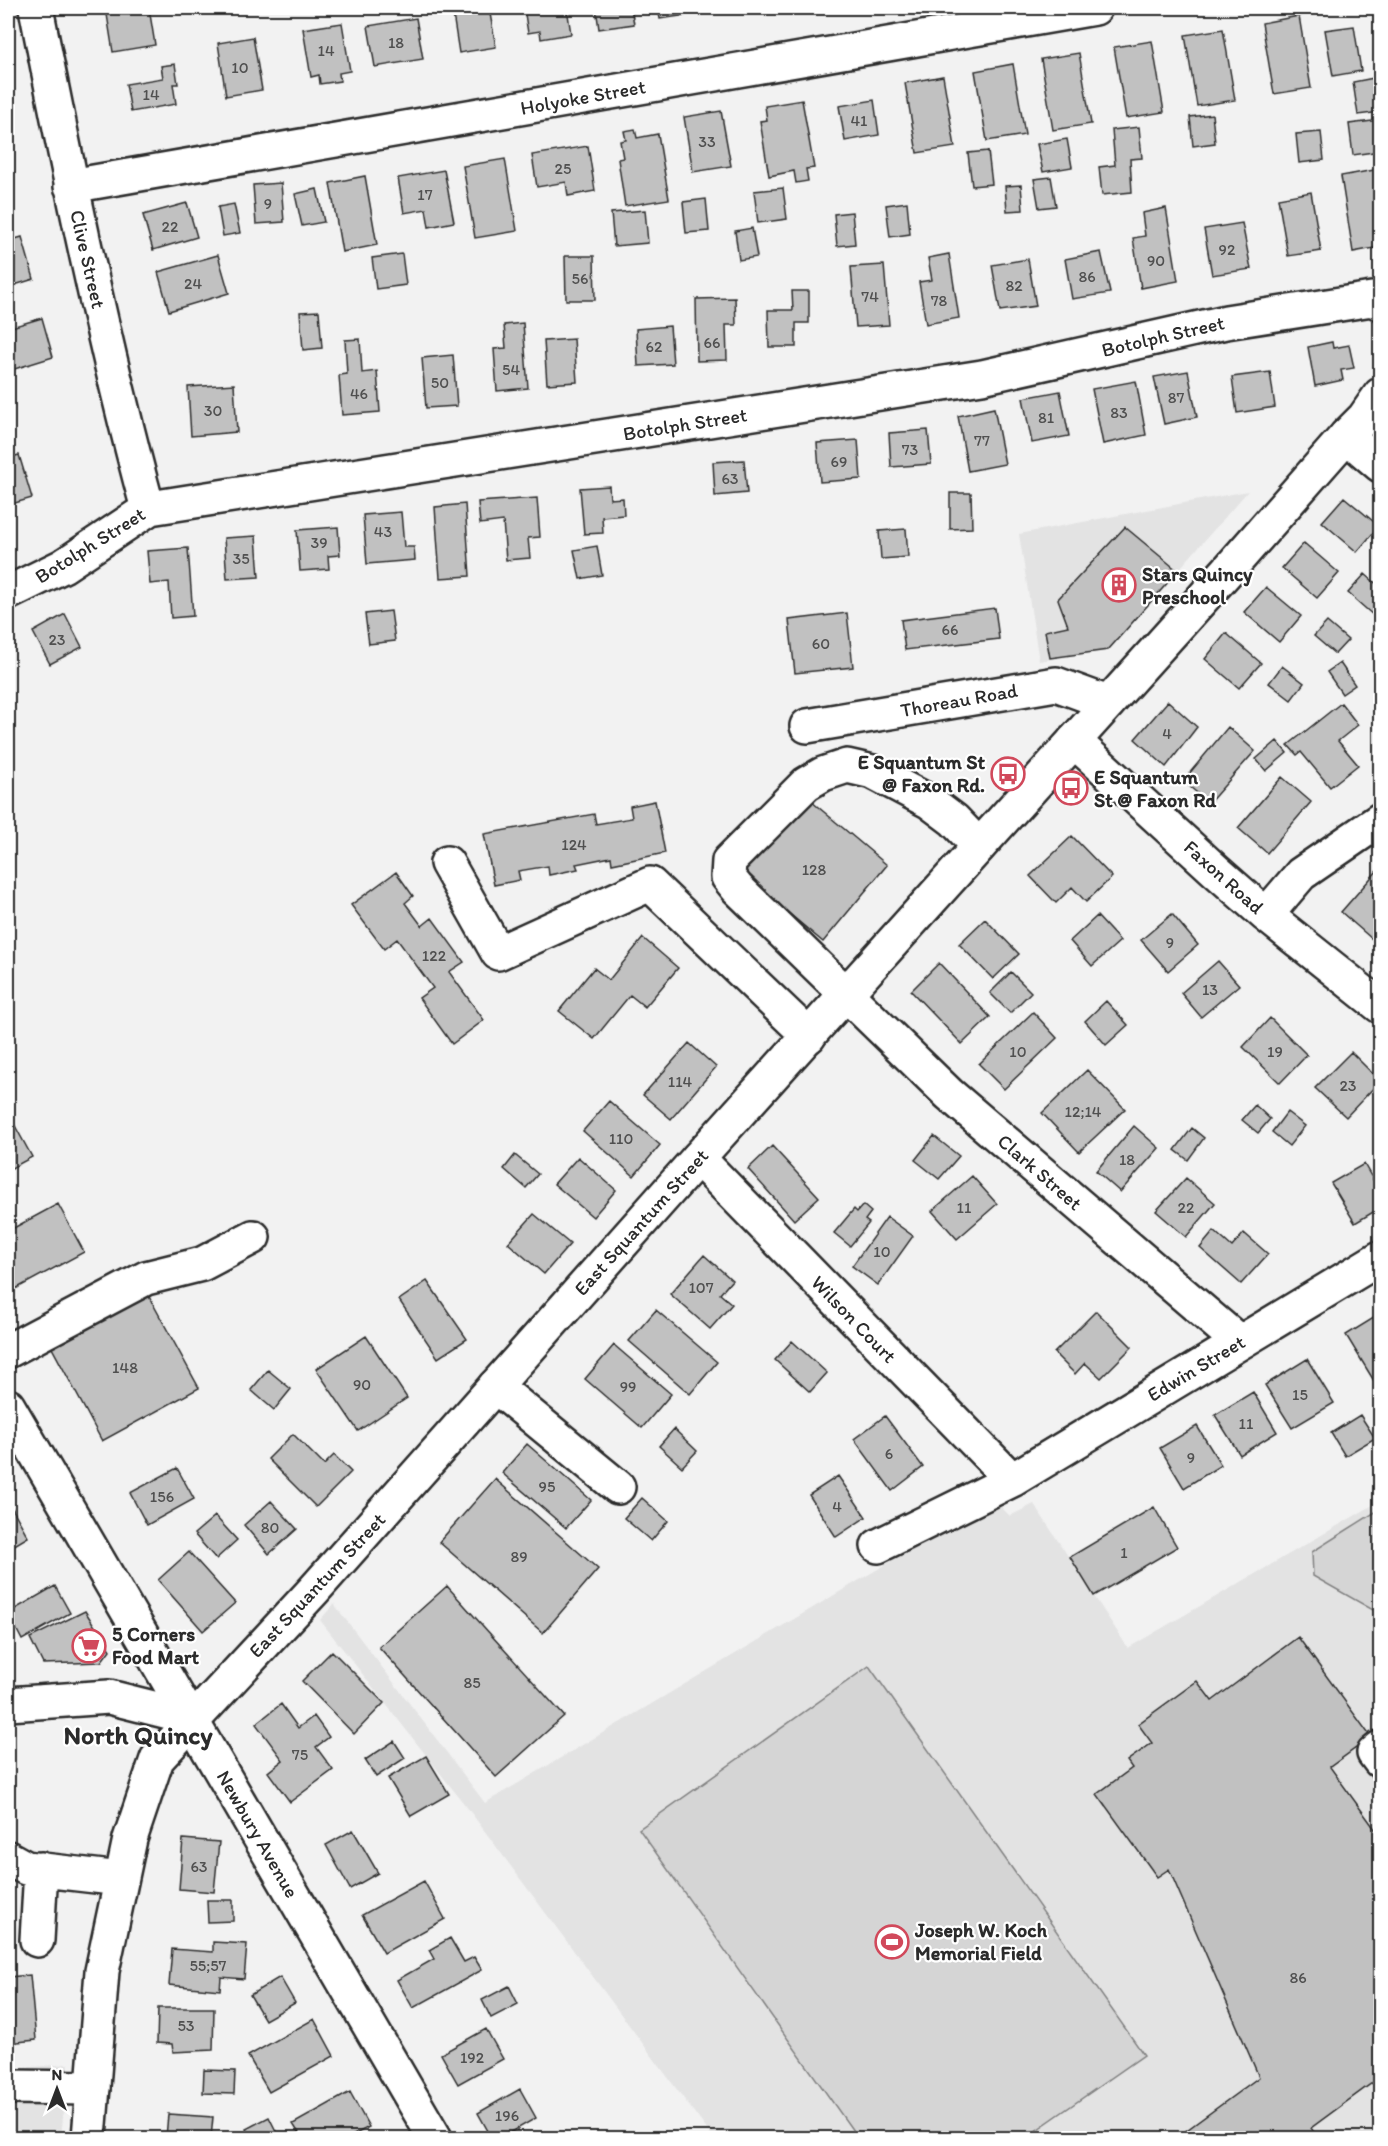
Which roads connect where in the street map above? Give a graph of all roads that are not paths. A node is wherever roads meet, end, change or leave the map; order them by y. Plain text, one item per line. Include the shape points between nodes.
1 (36, 8) edge
2 (1095, 8) edge
3 (71, 186) junction
4 (1380, 303) edge
5 (1380, 395) edge
6 (1346, 436) junction
7 (1380, 465) edge
8 (148, 509) junction
9 (8, 593) edge
10 (1108, 703) junction
11 (807, 726) dead end
12 (1074, 741) junction
13 (1380, 820) edge
14 (980, 846) junction
15 (447, 863) dead end
16 (1266, 915) junction
17 (847, 994) junction
18 (1380, 1006) edge
19 (808, 1036) junction
20 (698, 1158) junction
21 (253, 1237) dead end
22 (1380, 1258) edge
23 (1239, 1342) junction
24 (8, 1350) edge
25 (495, 1386) junction
26 (8, 1407) edge
27 (1012, 1480) junction
28 (618, 1487) dead end
29 (878, 1546) dead end
30 (8, 1704) edge
31 (192, 1722) junction
32 (1380, 1748) edge
33 (1380, 1761) edge
34 (8, 1858) edge
35 (41, 1869) junction
36 (121, 1879) junction
37 (37, 1940) dead end
38 (8, 2087) edge
39 (93, 2088) junction
40 (89, 2139) edge
41 (435, 2139) edge

1 - 3 street, Clive Street
2 - 3 street, Holyoke Street
3 - 8 street, Clive Street
4 - 8 street, Botolph Street via 1372,299 1226,322 982,377
5 - 6 street, East Squantum Street
6 - 7 street
6 - 10 street, East Squantum Street
8 - 9 street, Botolph Street via 63,566
10 - 11 street, Thoreau Road via 1056,684
10 - 12 street, East Squantum Street
12 - 14 street, East Squantum Street
12 - 16 street, Faxon Road
13 - 16 street via 1301,874
14 - 17 street, East Squantum Street
14 - 17 street, Clark Street via 930,802 873,772 847,766 806,784 729,861 728,877 737,888
15 - 19 street via 498,953 650,884
16 - 18 street, Faxon Road
17 - 19 street, East Squantum Street
17 - 23 street, Clark Street via 949,1094
19 - 20 street, East Squantum Street
20 - 25 street, East Squantum Street
20 - 27 street, Wilson Court
21 - 24 street via 202,1264 146,1278
22 - 23 street, Edwin Street
23 - 27 street, Edwin Street
25 - 28 street
25 - 31 street, East Squantum Street
26 - 31 street, Newbury Avenue
27 - 29 street, Edwin Street
30 - 31 street via 109,1697
31 - 36 street, East Squantum Street via 157,1759
31 - 41 street, Newbury Avenue
32 - 33 street via 1374,1753
34 - 35 street via 26,1868
35 - 36 street
35 - 37 street
36 - 39 street, East Squantum Street via 102,1971
38 - 39 street
39 - 40 street, East Squantum Street

